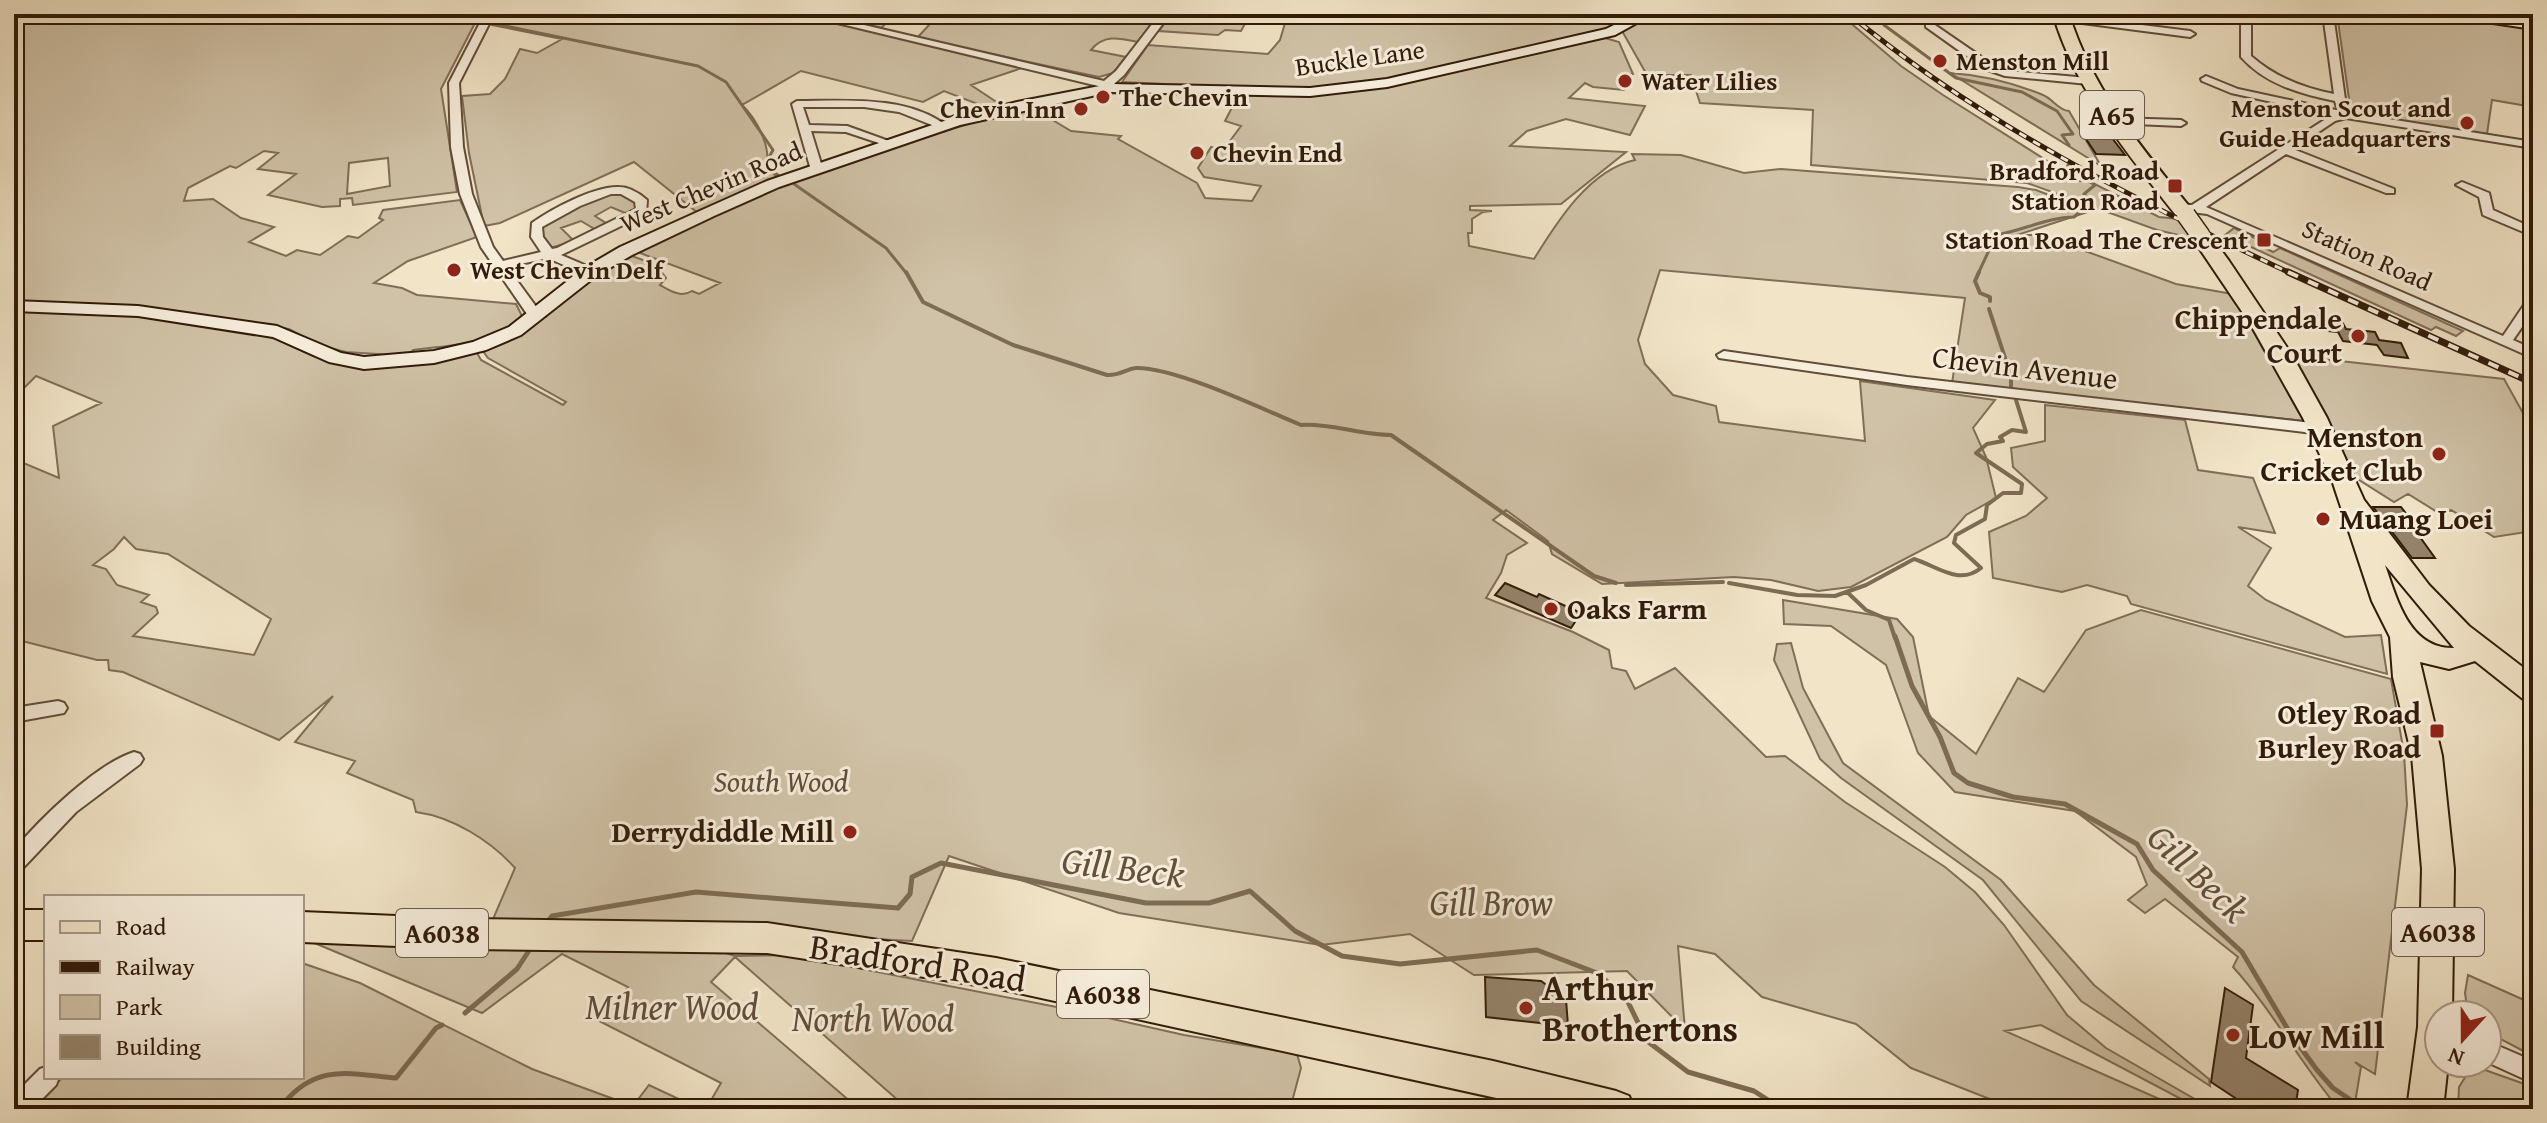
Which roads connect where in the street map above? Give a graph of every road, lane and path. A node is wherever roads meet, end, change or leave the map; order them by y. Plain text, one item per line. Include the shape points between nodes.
1 (453, 14) edge
2 (805, 14) edge
3 (1165, 14) edge
4 (1646, 14) edge
5 (2208, 14) edge
6 (2328, 14) edge
7 (2459, 14) edge
8 (488, 15) edge
9 (2062, 16) edge
10 (2246, 18) edge
11 (1929, 25) dead end
12 (2533, 25) edge
13 (2190, 34) dead end
14 (2206, 79) dead end
15 (2088, 81) junction
16 (1113, 85) junction
17 (2338, 98) junction
18 (2345, 115) junction
19 (2116, 121) junction
20 (2181, 123) dead end
21 (942, 126) junction
22 (805, 128) junction
23 (891, 144) junction
24 (2533, 145) edge
25 (2286, 150) junction
26 (817, 170) junction
27 (2462, 185) dead end
28 (2380, 190) dead end
29 (2187, 210) junction
30 (2533, 232) edge
31 (546, 253) junction
32 (500, 265) junction
33 (590, 272) junction
34 (2533, 302) edge
35 (14, 306) edge
36 (540, 313) junction
37 (2505, 342) junction
38 (2533, 354) edge
39 (1724, 355) dead end
40 (2321, 429) junction
41 (2352, 502) junction
42 (2403, 633) junction
43 (2450, 642) junction
44 (2528, 688) edge
45 (2414, 697) junction
46 (58, 708) dead end
47 (14, 715) edge
48 (134, 759) dead end
49 (14, 864) edge
50 (14, 925) edge
51 (44, 925) edge
52 (304, 927) edge
53 (2437, 999) edge
54 (2503, 1058) edge
55 (2533, 1072) edge
56 (46, 1079) edge
57 (2429, 1079) edge
58 (16, 1109) edge
59 (1616, 1109) edge
60 (2425, 1109) edge

1 - 8 street
2 - 16 street
3 - 16 street
4 - 16 street, Buckle Lane via 1589,38 1340,90
5 - 10 street
6 - 17 street
7 - 12 street
8 - 32 street via 454,83 454,107 466,194
9 - 13 street
9 - 15 main road, A65
10 - 17 street via 2246,57 2256,67 2292,86
11 - 15 street via 1989,67 2009,74
14 - 18 street via 2235,91
15 - 19 main road, A65
16 - 21 street, West Chevin Road
17 - 18 street
18 - 24 street
18 - 25 street
19 - 20 street
19 - 29 main road, A65
21 - 22 street via 901,109 797,104
21 - 23 street, West Chevin Road
22 - 23 street via 847,129
22 - 26 street
23 - 26 street, West Chevin Road
25 - 28 street
25 - 29 street
26 - 33 street, West Chevin Road via 718,208
27 - 30 street via 2485,195 2487,212 2495,218
29 - 37 street, Station Road via 2219,215
29 - 40 main road, A65, bridge via 2262,322
31 - 31 street via 535,232 538,223 615,190 641,200 642,211 561,251
31 - 32 street
31 - 33 street
32 - 36 street via 532,311
33 - 36 street, West Chevin Road
34 - 37 street
35 - 36 street, West Chevin Road via 138,311 277,332 336,358 364,363 457,352 515,331
37 - 38 street, Station Road
39 - 40 street, Chevin Avenue
40 - 41 main road, A65
41 - 42 main road, A65
41 - 43 main road, A65
42 - 43 main road via 2417,648
42 - 43 main road via 2403,620 2409,616
42 - 45 main road, A6038
43 - 44 main road
43 - 45 main road, A6038 via 2419,665
45 - 53 main road, A6038 via 2427,756 2438,869
46 - 47 street
48 - 49 street via 79,799
50 - 51 main road
52 - 59 main road, Bradford Road / A6038 via 767,938 1012,976
54 - 55 street
56 - 58 street
57 - 60 main road, A6038

